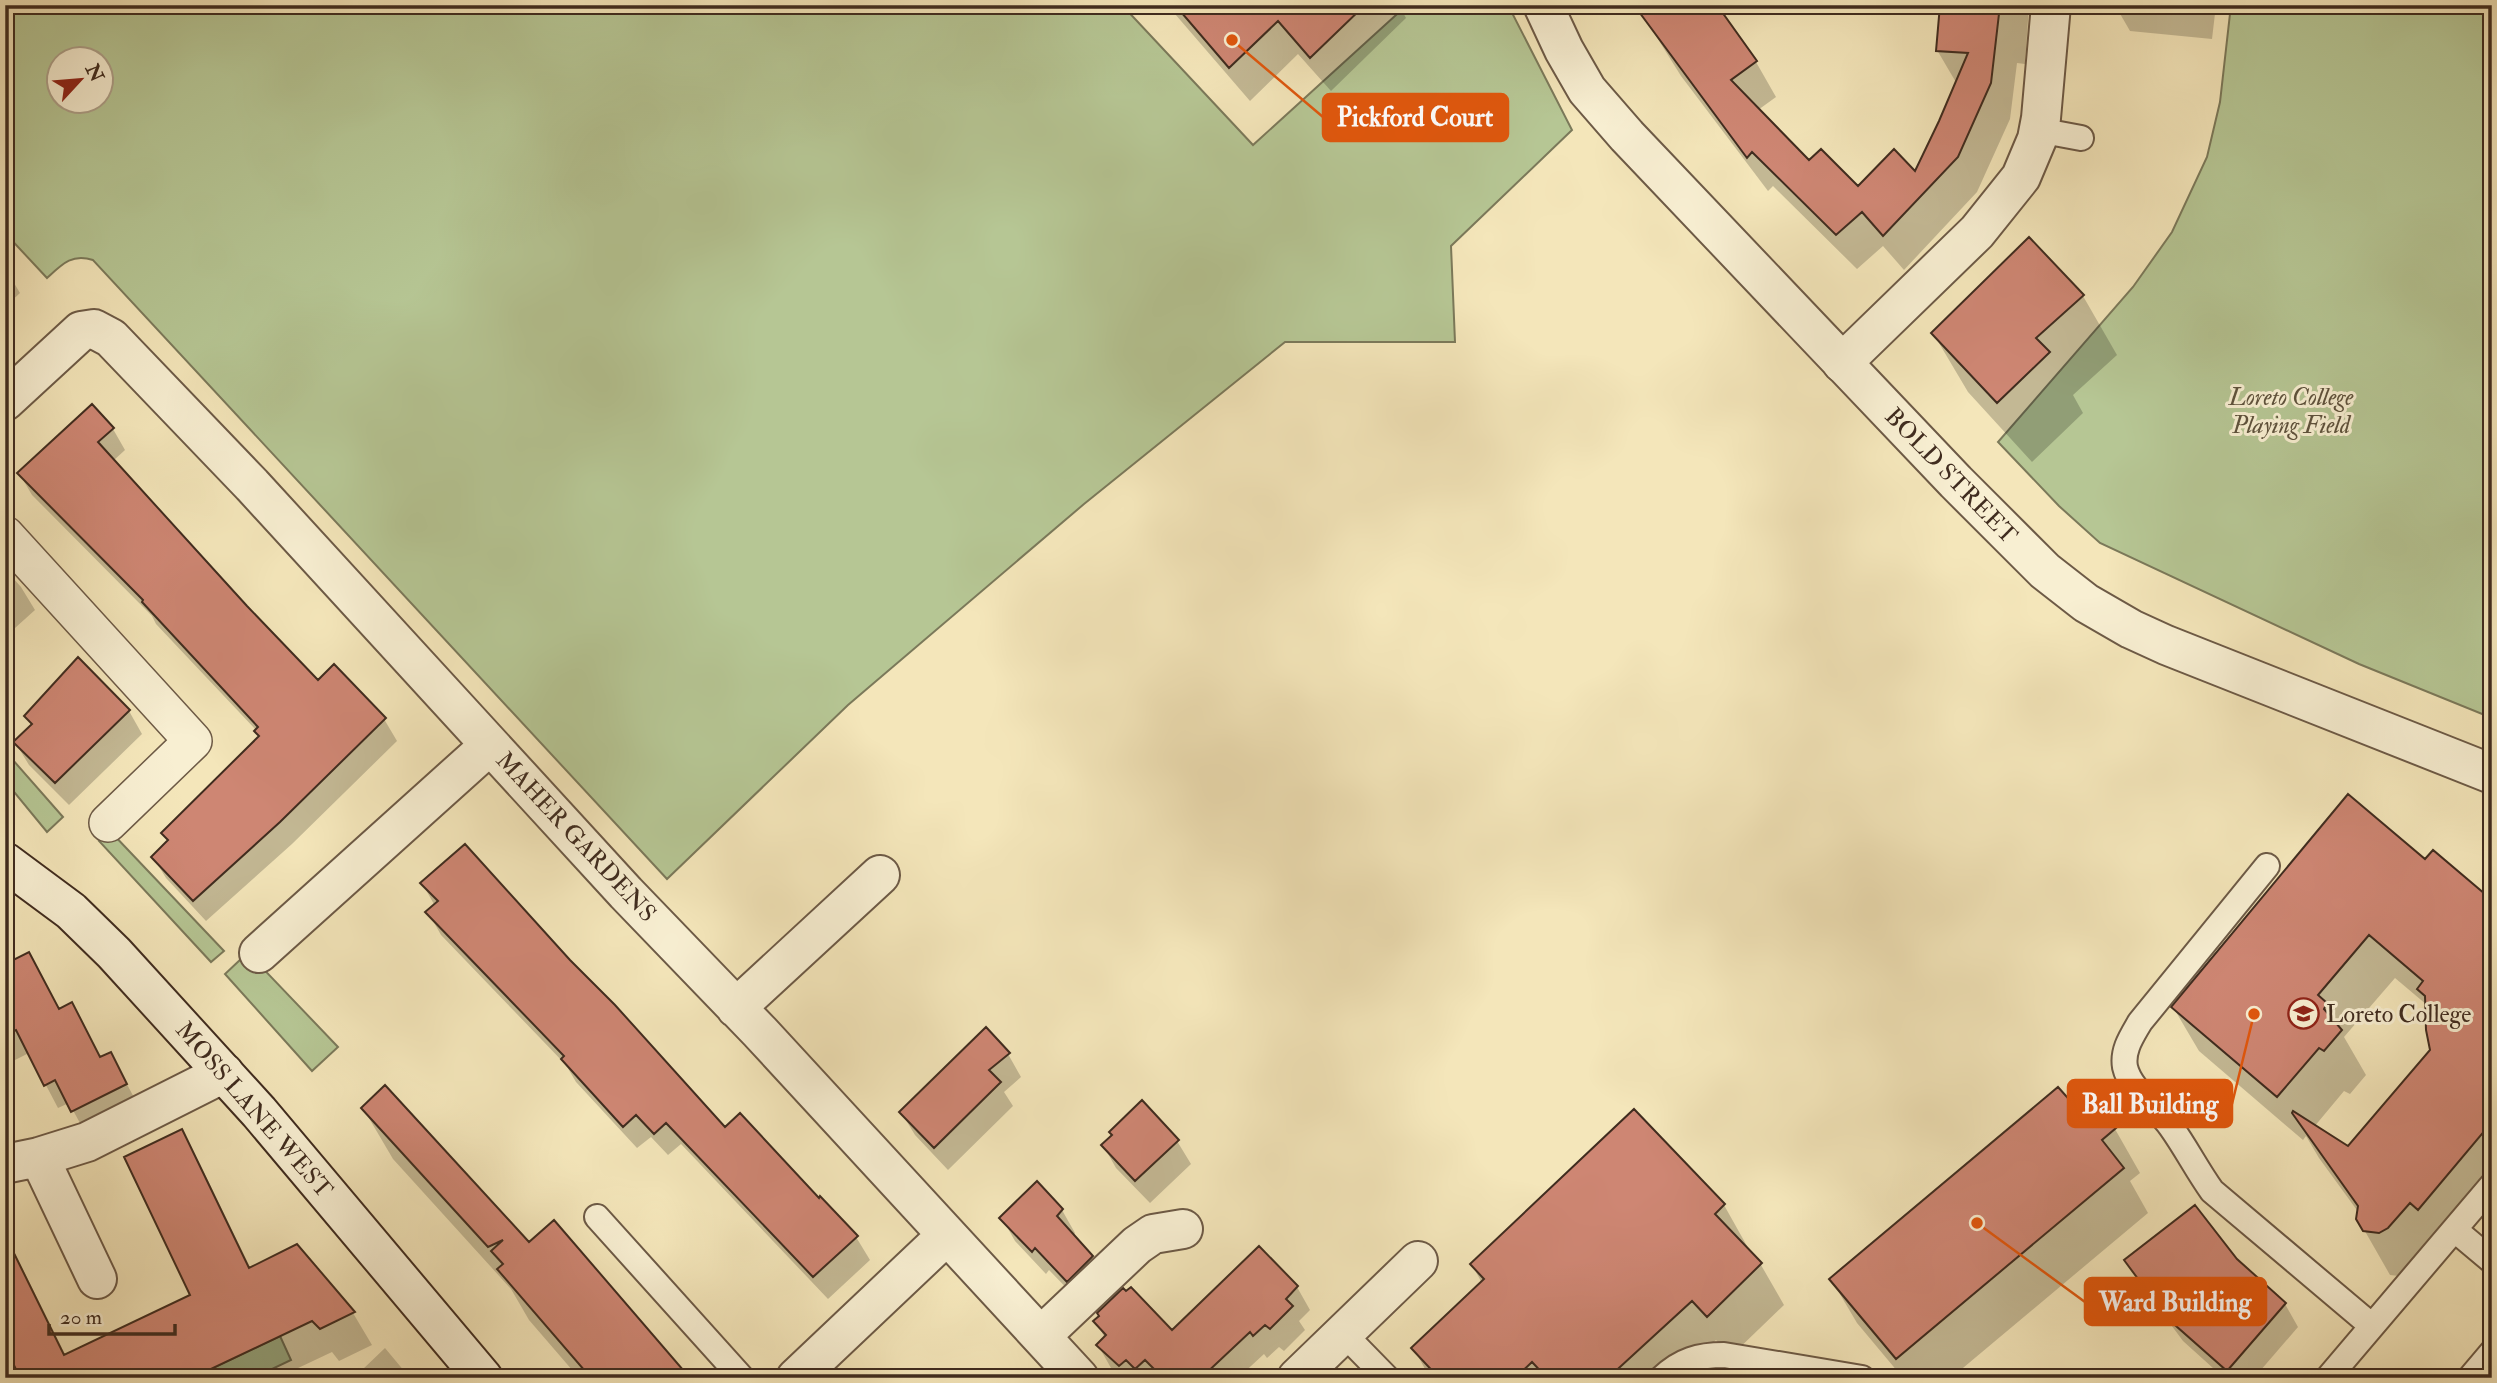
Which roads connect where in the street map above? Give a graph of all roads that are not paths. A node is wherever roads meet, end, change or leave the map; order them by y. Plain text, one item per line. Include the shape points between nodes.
1 (1543, 5) edge
2 (2051, 5) edge
3 (2038, 130) junction
4 (2081, 138) dead end
5 (1842, 363) junction
6 (5, 401) edge
7 (5, 535) edge
8 (490, 745) junction
9 (2492, 774) edge
10 (108, 823) dead end
11 (5, 862) edge
12 (2267, 866) dead end
13 (880, 875) dead end
14 (259, 953) dead end
15 (736, 1007) junction
16 (224, 1073) junction
17 (2207, 1098) dead end
18 (2168, 1123) junction
19 (22, 1160) edge
20 (2492, 1185) edge
21 (597, 1217) dead end
22 (1183, 1228) dead end
23 (2455, 1230) junction
24 (947, 1235) junction
25 (1418, 1261) dead end
26 (2492, 1262) edge
27 (97, 1279) dead end
28 (2372, 1326) junction
29 (1343, 1333) junction
30 (1041, 1336) junction
31 (2492, 1352) edge
32 (2331, 1377) edge
33 (483, 1378) edge
34 (742, 1378) edge
35 (796, 1378) edge
36 (1079, 1378) edge
37 (1297, 1378) edge
38 (1387, 1378) edge
39 (1662, 1378) edge
40 (1861, 1378) edge
41 (2470, 1378) edge

1 - 5 street, BOLD STREET via 1587,90
2 - 3 street
3 - 4 lane
3 - 5 street via 2021,177 1993,213
5 - 9 street, BOLD STREET via 2035,561 2086,603 2199,660
6 - 8 street, MAHER GARDENS via 81,331 94,329 111,338
7 - 10 street via 193,741
8 - 14 street
8 - 15 street, MAHER GARDENS
11 - 16 street, MOSS LANE WEST via 94,932
12 - 18 lane via 2140,1022 2125,1052 2130,1079
13 - 15 street
15 - 24 street, MAHER GARDENS
16 - 19 street via 86,1142
16 - 33 street, MOSS LANE WEST
17 - 18 lane
18 - 28 lane via 2212,1191
19 - 27 street
20 - 23 lane
21 - 34 lane
22 - 30 street via 1153,1234 1137,1245
23 - 26 lane
23 - 28 lane
24 - 30 street, MAHER GARDENS
24 - 35 street
25 - 29 street
28 - 32 lane
29 - 37 street
29 - 38 lane
30 - 36 street, MAHER GARDENS
31 - 41 lane
39 - 40 lane via 1687,1360 1715,1355

